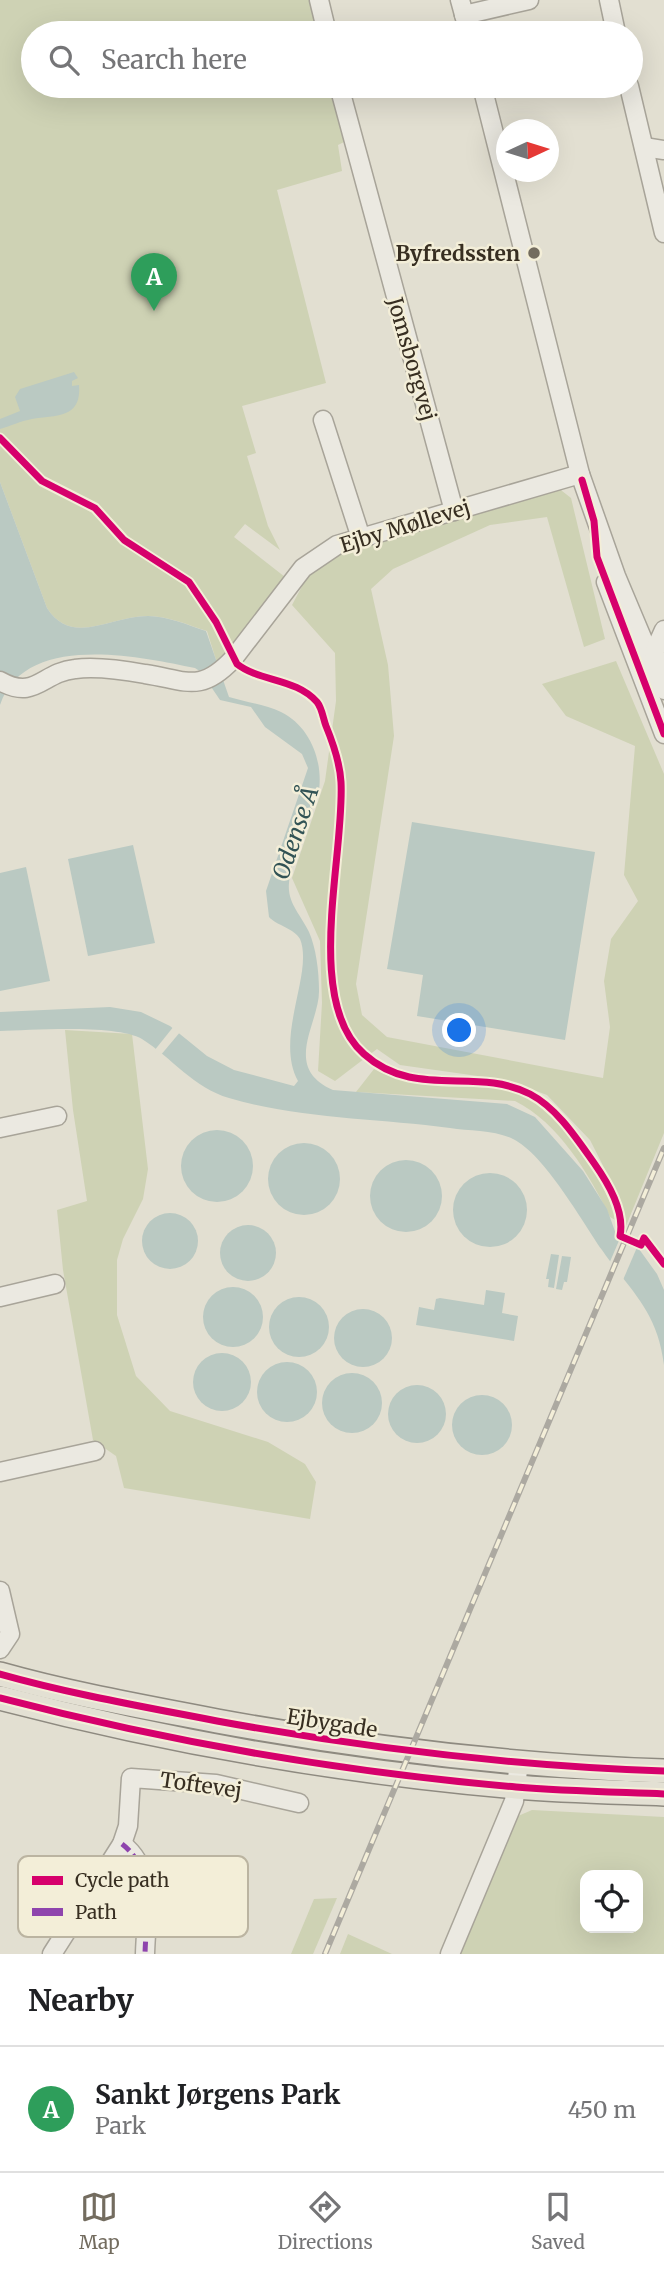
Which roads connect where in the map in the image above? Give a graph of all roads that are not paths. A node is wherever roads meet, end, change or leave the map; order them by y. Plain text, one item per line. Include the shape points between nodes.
1 (319, 0) edge
2 (529, 0) edge
3 (608, 0) edge
4 (462, 8) edge
5 (324, 21) edge
6 (614, 21) edge
7 (342, 98) edge
8 (485, 98) edge
9 (632, 98) edge
10 (644, 147) junction
11 (664, 150) edge
12 (664, 233) edge
13 (323, 420) dead end
14 (580, 474) junction
15 (454, 511) junction
16 (361, 538) junction
17 (664, 622) edge
18 (664, 630) edge
19 (632, 637) junction
20 (664, 675) edge
21 (6, 684) edge
22 (664, 690) edge
23 (664, 734) edge
24 (57, 1116) dead end
25 (0, 1128) edge
26 (55, 1283) dead end
27 (0, 1297) edge
28 (95, 1451) dead end
29 (0, 1472) edge
30 (0, 1591) edge
31 (5, 1642) edge
32 (0, 1674) edge
33 (0, 1698) edge
34 (519, 1763) junction
35 (664, 1771) edge
36 (517, 1787) junction
37 (664, 1794) edge
38 (299, 1803) dead end
39 (122, 1844) junction
40 (114, 1856) edge
41 (137, 1856) edge
42 (63, 1937) edge
43 (52, 1954) edge
44 (450, 1954) edge

1 - 5 street
2 - 4 street
3 - 6 street
7 - 15 street, Jomsborgvej
8 - 14 street
9 - 10 street
10 - 11 street
10 - 12 street
13 - 16 street
14 - 15 street, Ejby Møllevej
14 - 19 street via 594,521 597,556
15 - 16 street, Ejby Møllevej
16 - 21 street, Ejby Møllevej via 337,545 303,568 221,672 202,682 75,668 33,687
17 - 19 street
18 - 19 street
18 - 20 street via 654,652
19 - 22 street
19 - 23 street
24 - 25 street
26 - 27 street
28 - 29 street
30 - 31 street
32 - 34 main road, Ejbygade via 289,1734
33 - 36 main road, Ejbygade via 233,1750 358,1770
34 - 35 main road, Ejbygade
34 - 36 street
36 - 37 main road, Ejbygade
36 - 44 street
38 - 39 street, Toftevej via 205,1782 131,1778 128,1826
39 - 40 street, Toftevej
39 - 41 street
42 - 43 street, Toftevej

